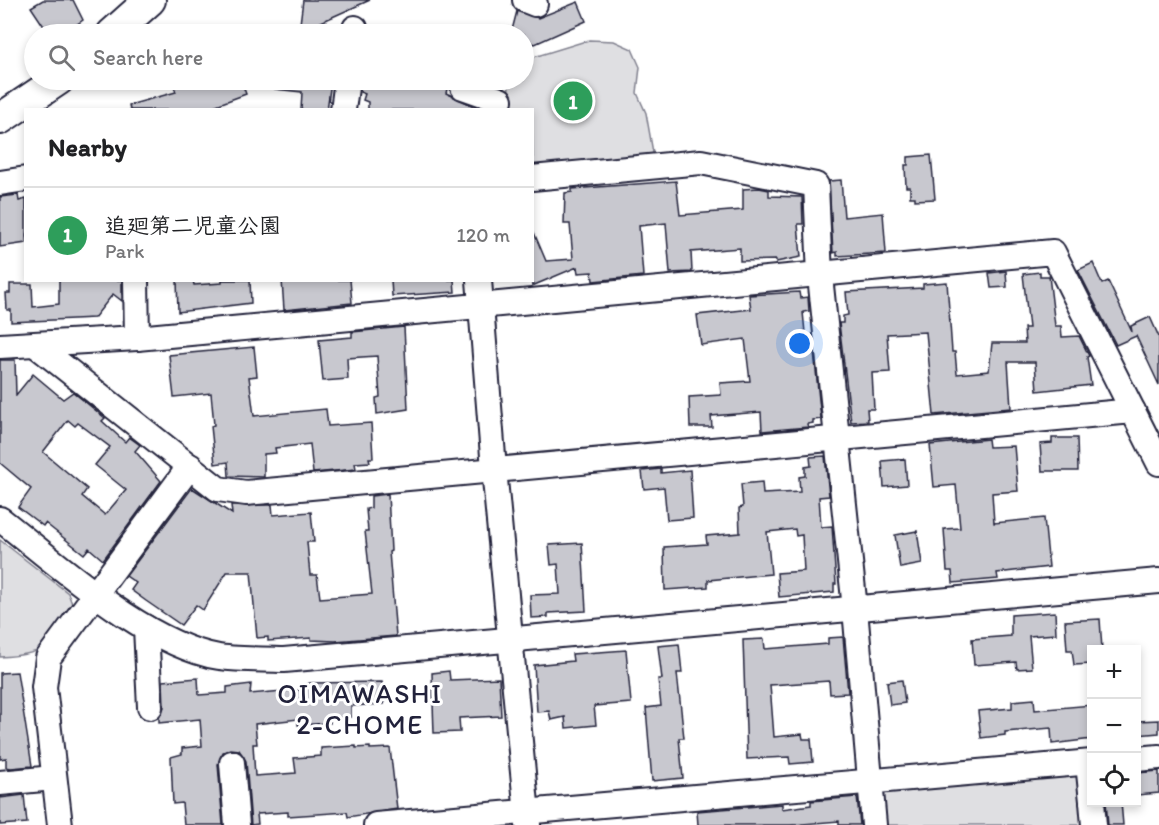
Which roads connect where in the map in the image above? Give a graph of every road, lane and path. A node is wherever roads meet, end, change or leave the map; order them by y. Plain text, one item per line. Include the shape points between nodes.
1 (150, 0) edge
2 (123, 24) edge
3 (44, 90) edge
4 (346, 90) edge
5 (472, 90) edge
6 (343, 108) edge
7 (497, 108) edge
8 (0, 119) edge
9 (534, 178) edge
10 (24, 179) edge
11 (0, 183) edge
12 (819, 276) junction
13 (136, 282) edge
14 (479, 282) edge
15 (482, 306) junction
16 (137, 338) junction
17 (36, 345) junction
18 (0, 346) edge
19 (1133, 411) junction
20 (836, 440) junction
21 (1159, 463) edge
22 (190, 466) junction
23 (494, 469) junction
24 (0, 519) edge
25 (1159, 581) edge
26 (96, 593) junction
27 (855, 609) junction
28 (146, 628) junction
29 (512, 641) junction
30 (150, 707) dead end
31 (1159, 757) edge
32 (1141, 759) edge
33 (232, 763) dead end
34 (1087, 763) edge
35 (54, 778) junction
36 (869, 780) junction
37 (0, 783) edge
38 (1092, 807) edge
39 (528, 818) edge
40 (407, 824) edge
41 (60, 825) edge
42 (237, 825) edge
43 (376, 825) edge
44 (874, 825) edge
45 (1094, 825) edge

1 - 2 main road
3 - 8 main road
4 - 6 street
5 - 7 street via 500,100
9 - 12 street via 701,162 816,185
10 - 11 street
12 - 15 street
12 - 19 street via 1053,252
12 - 20 street
13 - 16 street
14 - 15 street
15 - 16 street
15 - 23 street
16 - 17 street
17 - 18 street
17 - 22 street
19 - 20 street
19 - 21 street
20 - 23 street
20 - 27 street
22 - 23 street via 218,489 246,492
22 - 26 street
23 - 29 street
24 - 26 street
25 - 27 street
26 - 28 street
26 - 35 street via 48,657 44,687
27 - 29 street
27 - 36 street
28 - 29 street via 157,636 218,657 284,660
28 - 30 street
29 - 39 street
31 - 32 street
33 - 42 street
34 - 36 street
35 - 37 street
35 - 41 street
36 - 39 street
36 - 44 street
38 - 45 street
39 - 40 street
40 - 43 street

